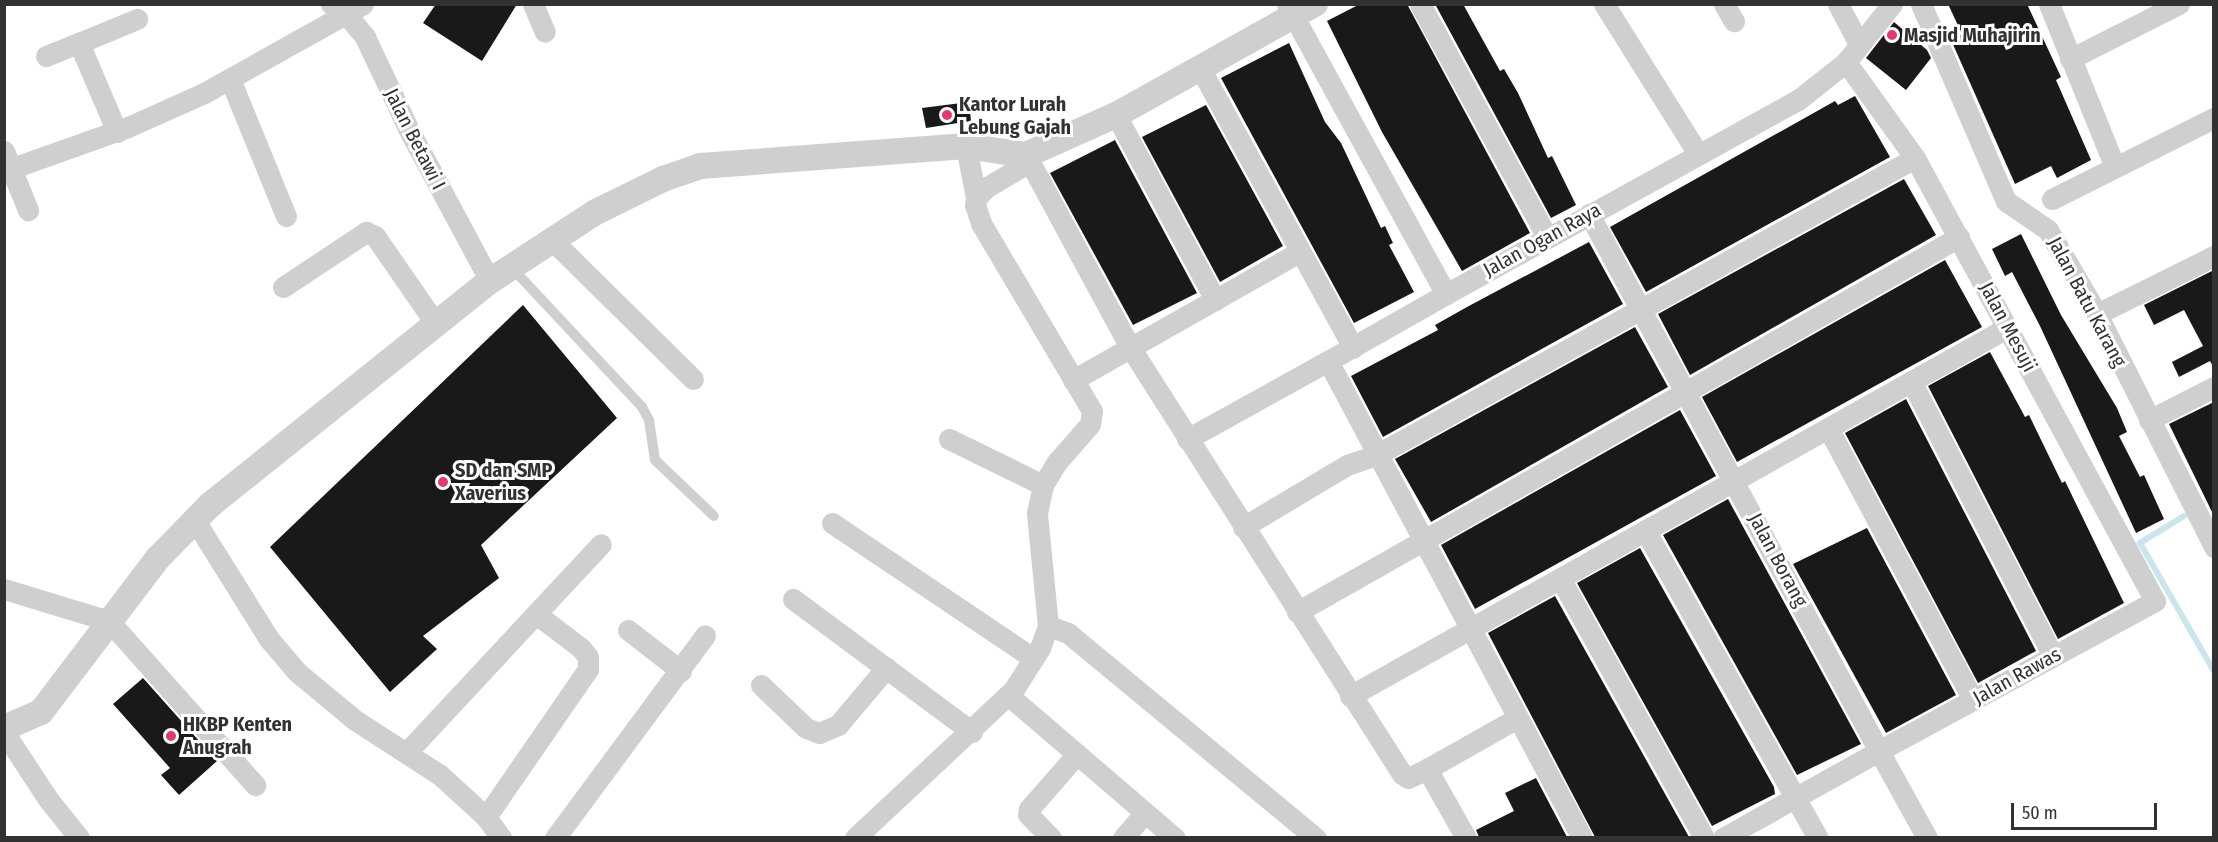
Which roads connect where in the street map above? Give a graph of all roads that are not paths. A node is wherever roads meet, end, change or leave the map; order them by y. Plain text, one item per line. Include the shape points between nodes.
1 (533, 4) edge
2 (1420, 4) edge
3 (1604, 4) edge
4 (1838, 4) edge
5 (1892, 4) edge
6 (1921, 4) edge
7 (2049, 4) edge
8 (2179, 4) edge
9 (347, 8) edge
10 (1298, 8) edge
11 (136, 19) dead end
12 (545, 32) dead end
13 (78, 43) junction
14 (1858, 44) junction
15 (46, 56) dead end
16 (2070, 59) junction
17 (1846, 62) junction
18 (1200, 68) junction
19 (230, 79) junction
20 (1116, 115) junction
21 (2214, 118) edge
22 (117, 132) junction
23 (966, 146) junction
24 (1698, 154) junction
25 (1915, 158) junction
26 (1027, 159) junction
27 (7, 164) edge
28 (2115, 167) junction
29 (976, 198) junction
30 (2052, 199) dead end
31 (28, 210) dead end
32 (1589, 214) junction
33 (286, 216) dead end
34 (1547, 237) junction
35 (1959, 237) junction
36 (552, 240) junction
37 (1299, 252) junction
38 (2214, 256) edge
39 (511, 267) junction
40 (490, 281) junction
41 (283, 287) dead end
42 (1446, 294) junction
43 (1215, 300) junction
44 (1641, 307) junction
45 (2097, 314) junction
46 (436, 324) junction
47 (2007, 327) junction
48 (1130, 347) junction
49 (1353, 348) junction
50 (1328, 361) junction
51 (693, 379) dead end
52 (1073, 380) junction
53 (1911, 381) junction
54 (2214, 387) edge
55 (1686, 391) junction
56 (2148, 420) junction
57 (1828, 428) junction
58 (949, 439) dead end
59 (1187, 439) junction
60 (1376, 455) junction
61 (1736, 481) junction
62 (1043, 485) junction
63 (714, 516) dead end
64 (194, 519) junction
65 (2207, 522) edge
66 (832, 523) dead end
67 (1243, 527) junction
68 (1645, 530) junction
69 (1421, 539) junction
70 (601, 544) dead end
71 (2214, 547) edge
72 (1560, 578) junction
73 (4, 589) edge
74 (793, 599) dead end
75 (2155, 601) joint
76 (1297, 612) junction
77 (536, 614) junction
78 (109, 621) junction
79 (1048, 626) junction
80 (628, 630) dead end
81 (1469, 630) junction
82 (705, 635) dead end
83 (2053, 656) junction
84 (1033, 658) junction
85 (886, 668) junction
86 (681, 671) junction
87 (761, 685) dead end
88 (1008, 695) junction
89 (1350, 696) junction
90 (1972, 700) junction
91 (1517, 718) junction
92 (4, 730) edge
93 (972, 732) junction
94 (1879, 751) junction
95 (407, 752) junction
96 (1077, 754) junction
97 (1427, 769) junction
98 (255, 785) dead end
99 (1796, 796) junction
100 (1145, 813) junction
101 (486, 817) junction
102 (79, 837) edge
103 (501, 837) edge
104 (555, 837) edge
105 (855, 837) edge
106 (1051, 837) edge
107 (1123, 837) edge
108 (1175, 837) edge
109 (1316, 837) edge
110 (1466, 837) edge
111 (1582, 837) edge
112 (1704, 837) edge
113 (1723, 837) edge
114 (1818, 837) edge
115 (1927, 837) edge

1 - 12 street
2 - 34 street
3 - 24 street
4 - 14 street
5 - 14 street, Jalan Ogan Raya
6 - 45 street, Jalan Batu Karang via 2006,201 2048,230
7 - 16 street
8 - 16 street
9 - 19 street
9 - 40 street, Jalan Betawi I
10 - 18 street
10 - 42 street
11 - 13 street
13 - 15 street
13 - 22 street
14 - 17 street, Jalan Ogan Raya
16 - 28 street
17 - 24 street, Jalan Ogan Raya via 1798,100
17 - 25 street, Jalan Mesuji
18 - 20 street
18 - 37 street
19 - 22 street
19 - 33 street
20 - 26 street
20 - 43 street
21 - 28 street
22 - 27 street
23 - 26 street
23 - 29 street
23 - 36 street via 700,166 663,179 596,212
24 - 32 street, Jalan Ogan Raya
25 - 35 street, Jalan Mesuji
25 - 44 street
26 - 29 street
26 - 48 street
27 - 31 street
28 - 30 street
29 - 52 street via 981,223
32 - 34 street, Jalan Ogan Raya
32 - 44 street, Jalan Borang
34 - 42 street, Jalan Ogan Raya
35 - 47 street, Jalan Mesuji
35 - 55 street
36 - 39 street
36 - 51 street
37 - 43 street
37 - 49 street
38 - 45 street
39 - 40 street
39 - 63 lane via 642,407 649,420 655,460
40 - 46 street
41 - 46 street via 366,232 375,237
42 - 49 street, Jalan Ogan Raya
43 - 48 street
44 - 55 street, Jalan Borang
44 - 60 street
45 - 56 street, Jalan Batu Karang
46 - 64 street
47 - 53 street
47 - 75 street, Jalan Mesuji
48 - 52 street
48 - 59 street
49 - 50 street, Jalan Ogan Raya
50 - 59 street, Jalan Ogan Raya
50 - 60 street
52 - 62 street via 1094,417
53 - 57 street
53 - 83 street
54 - 56 street
55 - 61 street, Jalan Borang
55 - 69 street
56 - 65 street, Jalan Batu Karang
57 - 61 street
57 - 90 street
58 - 62 street
59 - 67 street
60 - 67 street via 1347,465
60 - 69 street
61 - 68 street
61 - 94 street, Jalan Borang
62 - 79 street via 1037,513
64 - 78 street
64 - 95 street via 269,639 297,672 355,720
65 - 71 street, Jalan Batu Karang
66 - 84 street
67 - 76 street
68 - 72 street
68 - 99 street
69 - 76 street
69 - 81 street
70 - 77 street
72 - 81 street
72 - 112 street
73 - 78 street
74 - 85 street
75 - 83 street, Jalan Rawas
76 - 89 street
77 - 95 street
77 - 101 street via 581,648 588,657 588,669
78 - 92 street via 41,712
78 - 98 street
79 - 84 street
79 - 109 street via 1068,633
80 - 86 street
81 - 89 street
81 - 91 street
82 - 86 street
83 - 90 street, Jalan Rawas
84 - 88 street
85 - 87 street via 838,724 819,733 806,728
85 - 93 street
86 - 104 street
88 - 93 street
88 - 96 street
89 - 97 street via 1404,776
90 - 94 street, Jalan Rawas
91 - 97 street
91 - 111 street
92 - 102 street via 43,793
93 - 105 street
94 - 99 street
94 - 115 street, Jalan Borang
95 - 101 street via 440,775
96 - 100 street
96 - 106 street via 1029,809 1028,814
97 - 110 street
99 - 113 street
99 - 114 street
100 - 107 street
100 - 108 street
101 - 103 street

